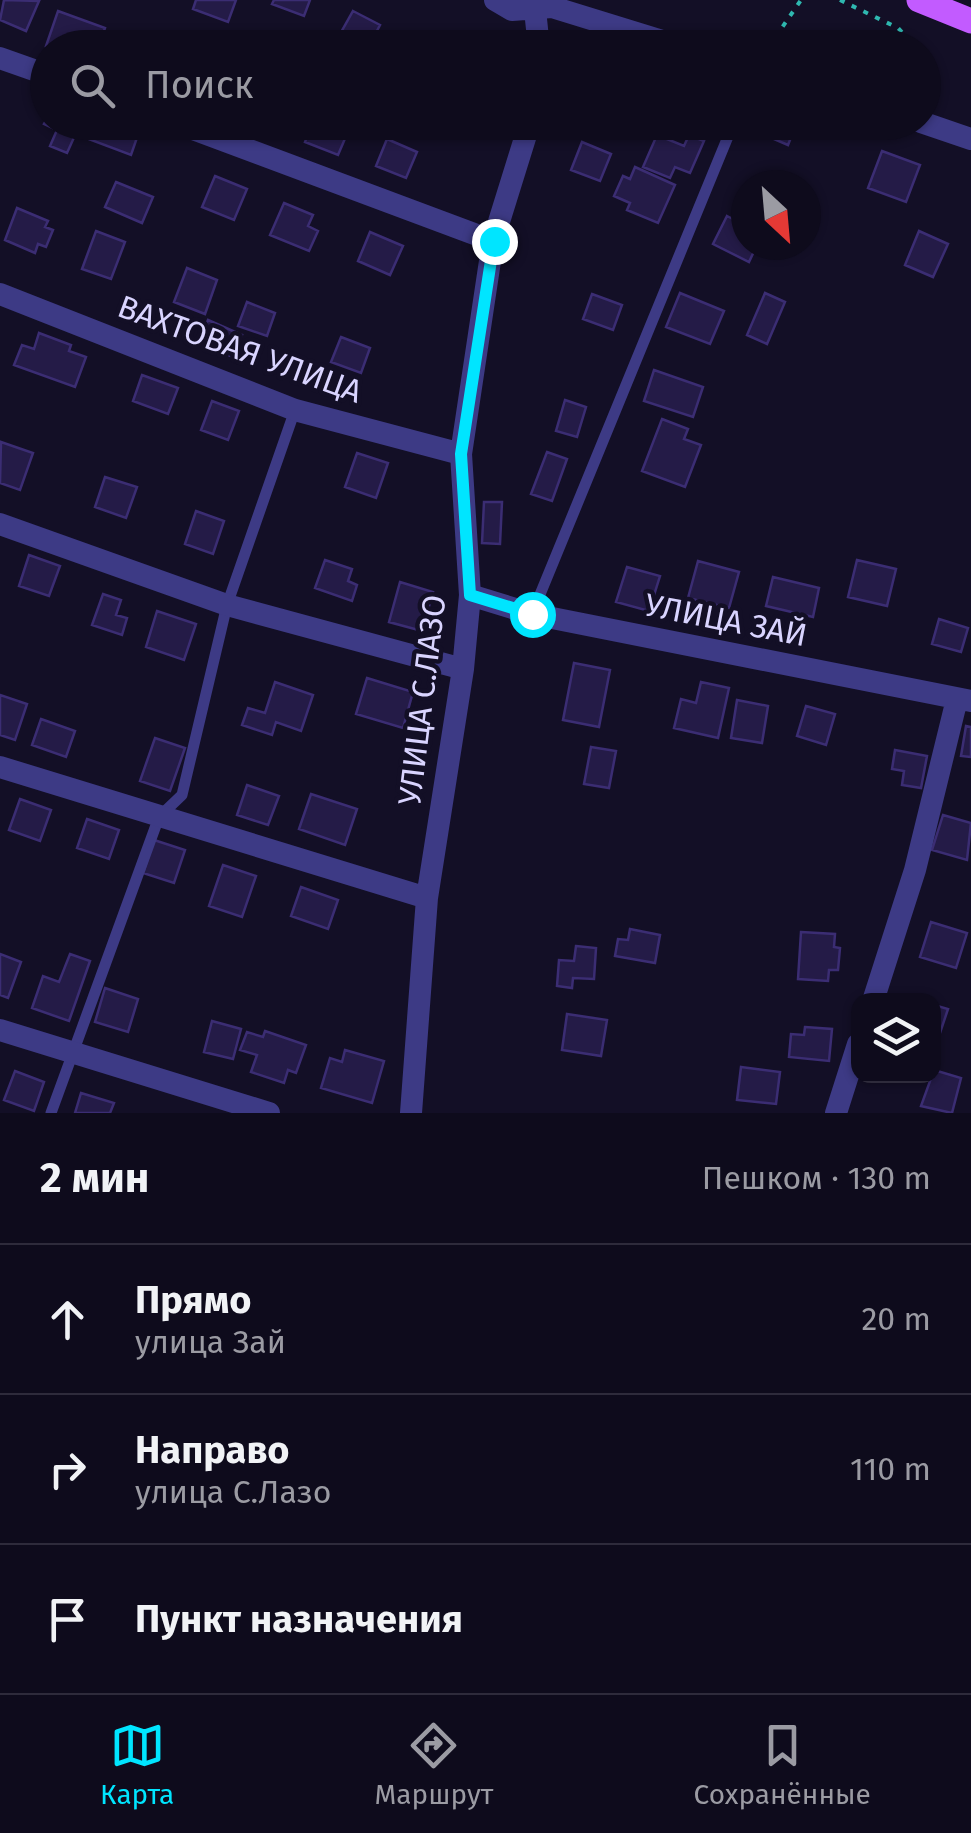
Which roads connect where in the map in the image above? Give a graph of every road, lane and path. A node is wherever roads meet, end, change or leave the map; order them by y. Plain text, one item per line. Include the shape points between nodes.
1 (495, 0) edge
2 (801, 0) edge
3 (840, 0) edge
4 (919, 0) edge
5 (536, 6) edge
6 (971, 21) edge
7 (627, 30) edge
8 (780, 30) edge
9 (900, 30) edge
10 (0, 58) edge
11 (30, 69) edge
12 (941, 129) edge
13 (971, 139) edge
14 (222, 140) edge
15 (525, 140) edge
16 (727, 140) edge
17 (494, 241) junction
18 (0, 294) edge
19 (296, 410) junction
20 (461, 454) junction
21 (0, 524) edge
22 (470, 595) junction
23 (227, 605) junction
24 (532, 614) junction
25 (463, 669) junction
26 (964, 700) edge
27 (0, 767) edge
28 (159, 817) junction
29 (427, 898) junction
30 (875, 993) edge
31 (0, 1030) edge
32 (71, 1050) junction
33 (851, 1066) edge
34 (51, 1113) edge
35 (269, 1113) edge
36 (412, 1113) edge
37 (836, 1113) edge

1 - 5 street via 512,10
2 - 8 path
3 - 9 path
4 - 6 main road
5 - 7 street
10 - 11 street
12 - 13 street
14 - 17 street
15 - 17 street, УЛИЦА С.ЛАЗО
16 - 24 lane
17 - 20 street, УЛИЦА С.ЛАЗО
18 - 19 street, ВАХТОВАЯ УЛИЦА
19 - 20 street, ВАХТОВАЯ УЛИЦА
19 - 23 lane
20 - 22 street, УЛИЦА С.ЛАЗО
21 - 23 street
22 - 24 street, УЛИЦА ЗАЙ
22 - 25 street, УЛИЦА С.ЛАЗО
23 - 25 street
23 - 28 lane via 182,794
24 - 26 street, УЛИЦА ЗАЙ
25 - 29 street, УЛИЦА С.ЛАЗО
26 - 30 street
27 - 28 street
28 - 29 street
28 - 32 lane
29 - 36 street, УЛИЦА С.ЛАЗО
31 - 32 street
32 - 34 lane
32 - 35 street
33 - 37 street

